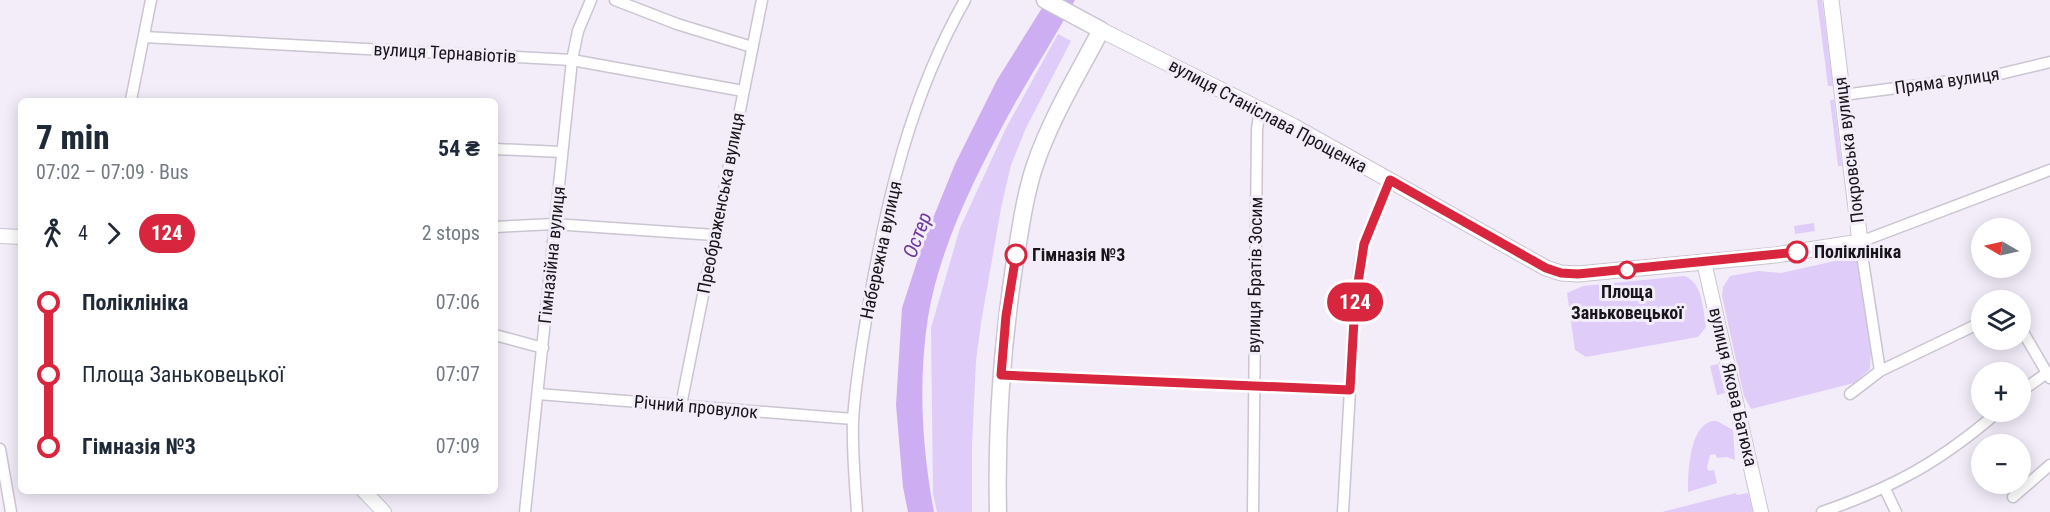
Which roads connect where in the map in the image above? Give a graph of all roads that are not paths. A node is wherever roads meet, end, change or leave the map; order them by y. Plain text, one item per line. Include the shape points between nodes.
1 (151, 0) edge
2 (591, 0) edge
3 (615, 0) edge
4 (762, 0) edge
5 (965, 0) edge
6 (1045, 0) edge
7 (1831, 0) edge
8 (1101, 30) junction
9 (144, 37) junction
10 (752, 47) junction
11 (572, 60) junction
12 (2050, 62) edge
13 (743, 91) junction
14 (1843, 95) junction
15 (131, 98) edge
16 (1260, 110) junction
17 (498, 149) edge
18 (562, 152) junction
19 (2050, 170) edge
20 (1390, 180) junction
21 (554, 224) junction
22 (498, 226) edge
23 (714, 235) junction
24 (0, 236) edge
25 (18, 237) edge
26 (1860, 242) junction
27 (1704, 262) junction
28 (1971, 327) edge
29 (498, 336) edge
30 (2031, 346) edge
31 (543, 348) junction
32 (1880, 371) junction
33 (1001, 375) junction
34 (2048, 376) edge
35 (1254, 385) junction
36 (2031, 386) edge
37 (1350, 390) junction
38 (538, 394) junction
39 (1850, 394) dead end
40 (681, 405) junction
41 (853, 419) junction
42 (1985, 422) edge
43 (0, 448) edge
44 (2050, 465) edge
45 (1885, 489) junction
46 (367, 494) edge
47 (2013, 497) dead end
48 (10, 512) edge
49 (384, 512) edge
50 (525, 512) edge
51 (857, 512) edge
52 (998, 512) edge
53 (1253, 512) edge
54 (1344, 512) edge
55 (1761, 512) edge
56 (1822, 512) edge
57 (1896, 512) edge

1 - 9 street
2 - 11 street, Гімназійна вулиця via 578,31
3 - 10 street
4 - 10 street, Преображенська вулиця
5 - 41 street, Набережна вулиця via 926,80 897,169 875,262
6 - 8 main road, вулиця Станіслава Прощенка
7 - 14 main road, Покровська вулиця
8 - 16 main road, вулиця Станіслава Прощенка
8 - 33 main road via 1046,137 1029,184 1006,316
9 - 11 street, вулиця Тернавіотів
9 - 15 street
10 - 13 street, Преображенська вулиця
11 - 13 street, вулиця Тернавіотів
11 - 18 street, Гімназійна вулиця
12 - 14 street, Пряма вулиця via 1996,75
13 - 23 street, Преображенська вулиця
14 - 26 main road, Покровська вулиця
16 - 20 main road, вулиця Станіслава Прощенка
16 - 35 street, вулиця Братів Зосим
17 - 18 street
18 - 21 street, Гімназійна вулиця
19 - 26 street
20 - 27 main road, вулиця Станіслава Прощенка via 1553,270 1578,274
20 - 37 street via 1362,254
21 - 22 street
21 - 23 street
21 - 31 street, Гімназійна вулиця
23 - 40 street, Преображенська вулиця
24 - 25 street
26 - 27 main road
26 - 32 street, Покровська вулиця
27 - 55 street, вулиця Якова Батюка
28 - 32 street
29 - 31 street
30 - 34 street
31 - 38 street, Гімназійна вулиця
32 - 39 street
33 - 35 street
33 - 52 main road
34 - 36 street
35 - 37 street
35 - 53 street, вулиця Братів Зосим
37 - 54 street
38 - 40 street, Річний провулок
38 - 50 street, Гімназійна вулиця
40 - 41 street, Річний провулок
41 - 51 street, Набережна вулиця
42 - 45 street via 1943,456
43 - 48 street
44 - 47 street
45 - 56 street
45 - 57 street
46 - 49 street

